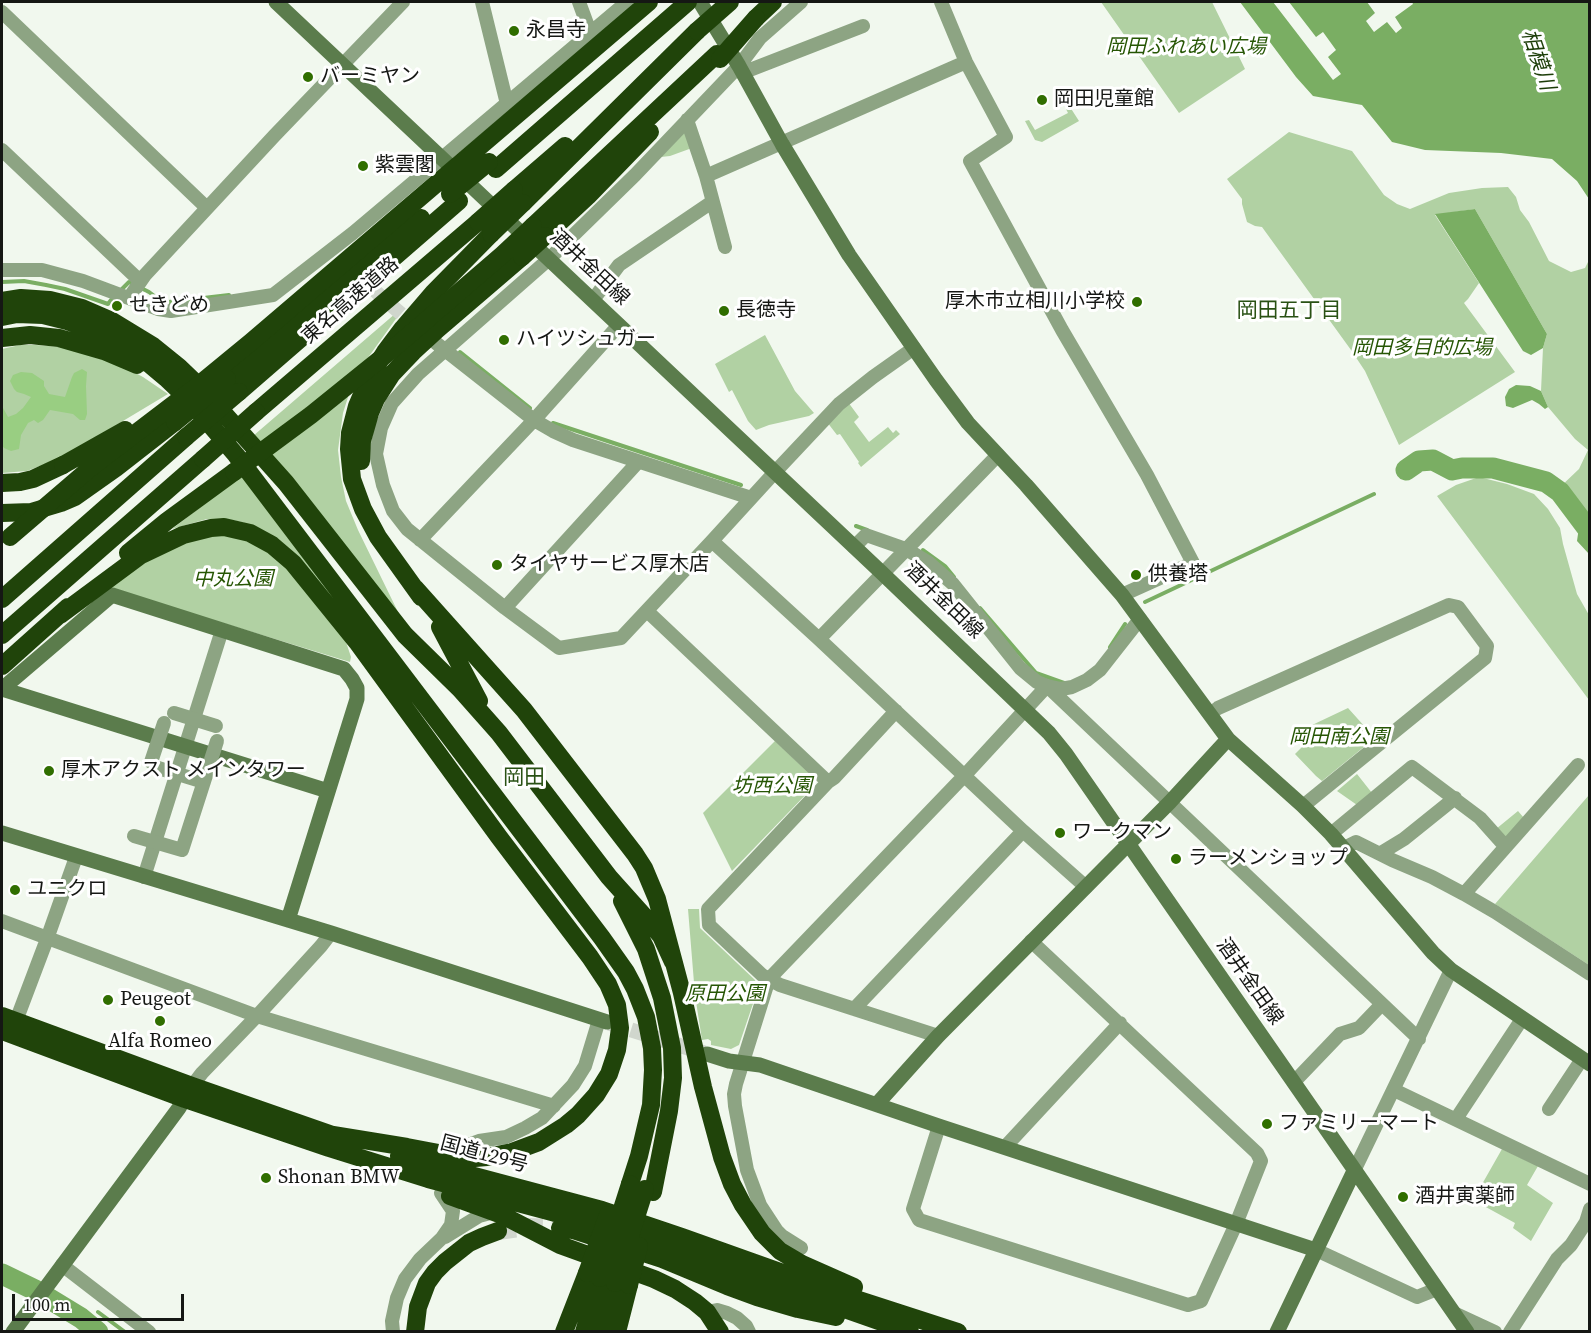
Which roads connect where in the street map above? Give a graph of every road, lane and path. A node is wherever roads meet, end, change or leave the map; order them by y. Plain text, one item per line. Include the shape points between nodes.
1 (276, 2) edge
2 (403, 2) edge
3 (482, 2) edge
4 (579, 2) edge
5 (627, 2) edge
6 (649, 2) edge
7 (700, 2) edge
8 (730, 2) edge
9 (773, 2) edge
10 (801, 2) edge
11 (941, 2) edge
12 (684, 5) edge
13 (2, 12) edge
14 (863, 26) dead end
15 (590, 32) junction
16 (966, 62) junction
17 (342, 65) junction
18 (741, 69) junction
19 (507, 104) junction
20 (687, 120) junction
21 (782, 144) junction
22 (2, 150) edge
23 (442, 159) junction
24 (706, 176) junction
25 (712, 202) junction
26 (207, 208) junction
27 (484, 228) junction
28 (539, 231) junction
29 (725, 247) dead end
30 (549, 259) junction
31 (2, 270) edge
32 (135, 288) junction
33 (593, 300) junction
34 (2, 301) edge
35 (2, 317) edge
36 (619, 325) junction
37 (2, 338) edge
38 (440, 347) junction
39 (914, 348) junction
40 (230, 379) junction
41 (175, 387) junction
42 (534, 420) junction
43 (998, 455) junction
44 (638, 462) junction
45 (775, 472) junction
46 (2, 483) edge
47 (751, 498) junction
48 (2, 513) edge
49 (420, 540) junction
50 (6, 541) edge
51 (712, 541) junction
52 (854, 547) junction
53 (906, 549) junction
54 (392, 557) junction
55 (882, 573) junction
56 (415, 588) junction
57 (2, 599) edge
58 (505, 608) junction
59 (1132, 609) junction
60 (647, 611) junction
61 (60, 615) junction
62 (222, 630) junction
63 (2, 635) edge
64 (819, 639) junction
65 (357, 642) junction
66 (2, 666) edge
67 (1047, 686) junction
68 (2, 689) edge
69 (415, 691) junction
70 (428, 707) junction
71 (1026, 709) junction
72 (896, 711) junction
73 (1210, 714) junction
74 (216, 726) dead end
75 (499, 733) junction
76 (1228, 739) junction
77 (217, 741) dead end
78 (185, 746) junction
79 (1578, 765) dead end
80 (454, 776) junction
81 (965, 776) junction
82 (204, 782) junction
83 (828, 782) junction
84 (328, 791) junction
85 (1455, 798) junction
86 (1170, 802) junction
87 (1303, 806) junction
88 (1023, 831) junction
89 (2, 833) edge
90 (1330, 834) junction
91 (134, 836) dead end
92 (1128, 843) junction
93 (1505, 846) junction
94 (1344, 848) junction
95 (1381, 853) junction
96 (76, 857) junction
97 (144, 877) junction
98 (609, 877) junction
99 (1086, 887) junction
100 (1464, 894) junction
101 (288, 920) junction
102 (2, 921) edge
103 (331, 933) junction
104 (47, 939) junction
105 (1032, 941) junction
106 (673, 962) junction
107 (1451, 970) junction
108 (1590, 974) edge
109 (769, 979) junction
110 (1382, 1004) junction
111 (854, 1009) junction
112 (257, 1016) junction
113 (1522, 1019) junction
114 (603, 1021) joint
115 (6, 1023) edge
116 (1120, 1023) junction
117 (938, 1036) junction
118 (1419, 1039) junction
119 (707, 1054) tunnel mouth
120 (1586, 1061) edge
121 (743, 1063) junction
122 (1294, 1082) junction
123 (1394, 1090) junction
124 (188, 1093) junction
125 (1550, 1102) dead end
126 (877, 1104) junction
127 (554, 1106) junction
128 (1456, 1119) junction
129 (939, 1126) junction
130 (331, 1142) junction
131 (1005, 1147) junction
132 (444, 1154) junction
133 (1354, 1171) junction
134 (1590, 1184) edge
135 (637, 1186) junction
136 (441, 1193) junction
137 (1590, 1209) edge
138 (494, 1212) junction
139 (1236, 1224) junction
140 (560, 1228) tunnel mouth
141 (498, 1231) tunnel mouth
142 (434, 1245) junction
143 (801, 1248) dead end
144 (1316, 1250) junction
145 (62, 1265) junction
146 (608, 1280) junction
147 (1437, 1289) junction
148 (707, 1312) junction
149 (926, 1322) junction
150 (1458, 1324) edge
151 (17, 1325) edge
152 (903, 1329) edge
153 (149, 1332) edge
154 (393, 1332) edge
155 (415, 1332) edge
156 (564, 1332) edge
157 (584, 1332) edge
158 (599, 1332) edge
159 (617, 1332) edge
160 (720, 1332) edge
161 (749, 1332) edge
162 (958, 1332) edge
163 (1277, 1332) edge
164 (1495, 1332) edge
165 (1510, 1332) edge

1 - 17 street, 酒井金田線
2 - 17 street
3 - 19 street
4 - 15 street
5 - 15 street
6 - 40 highway, bridge
7 - 18 street
8 - 27 highway, 東名高速道路, bridge
9 - 28 highway, bridge
10 - 18 street via 760,38
11 - 16 street
12 - 40 highway, 東名高速道路
13 - 26 street
14 - 18 street
15 - 19 street
16 - 21 street
16 - 59 street via 1006,137 970,161 1193,563
17 - 23 street, 酒井金田線
17 - 26 street
18 - 20 street
18 - 21 street
19 - 23 street
20 - 24 street
20 - 30 street
21 - 24 street
21 - 39 street via 849,255
22 - 32 street
23 - 30 street, 酒井金田線
23 - 32 street via 353,233 334,256 273,295 171,311 158,309
24 - 25 street
25 - 29 street
25 - 33 street via 619,265
26 - 32 street
27 - 54 highway via 394,339 357,406 350,433 352,479 363,509
27 - 63 highway, 東名高速道路, bridge via 256,412
28 - 54 highway, bridge via 522,257 407,357 370,412 362,441 363,486 372,518
28 - 61 highway, bridge via 502,255 311,415 143,540
30 - 33 street, 酒井金田線
30 - 38 street
31 - 32 street via 42,270 83,281
33 - 36 street, 酒井金田線
34 - 75 highway via 35,298 65,303 126,328 173,361 286,483 405,635
35 - 41 highway via 37,315 84,326 127,348
36 - 42 street
36 - 45 street, 酒井金田線
37 - 41 highway via 30,335 75,342 119,357
38 - 42 street
38 - 49 street via 392,403 381,428 376,454 393,511
39 - 43 street via 968,423
39 - 45 street via 839,404
40 - 46 highway, bridge via 160,408 33,479
40 - 48 highway, bridge via 75,497 31,512
40 - 50 highway, bridge via 168,409 94,465
40 - 57 highway, 東名高速道路, bridge via 186,437
41 - 69 highway via 236,455
42 - 44 street via 573,440
42 - 49 street
43 - 53 street
43 - 59 street
44 - 47 street
44 - 58 street
45 - 47 street
45 - 52 street, 酒井金田線
47 - 51 street
49 - 58 street
51 - 60 street
51 - 64 street
52 - 53 street via 866,535
52 - 55 street, 酒井金田線
53 - 55 street
53 - 67 street via 953,584 1020,668
54 - 56 highway
55 - 64 street
55 - 71 street, 酒井金田線
56 - 75 highway
56 - 106 highway via 524,710 635,854 657,899
58 - 60 street via 559,648 621,638
59 - 67 street via 1100,670 1072,687
59 - 73 street
60 - 83 street
61 - 65 highway via 155,547 183,535 224,527 262,538 282,553
61 - 66 highway
62 - 68 street via 112,595
62 - 78 street
62 - 84 street via 344,669 352,679 357,699
64 - 72 street
65 - 69 highway
65 - 80 highway
67 - 71 street
67 - 86 street
68 - 78 street
69 - 70 highway
70 - 80 highway
70 - 135 highway via 602,938 626,972 641,1003 652,1048 652,1087 644,1117
71 - 81 street
71 - 92 street, 酒井金田線 via 1066,754
72 - 81 street
72 - 83 street
73 - 76 street
73 - 87 street via 1449,604 1458,607 1487,646 1485,658
74 - 82 street, bridge via 169,718 153,765
75 - 98 highway
76 - 86 street
76 - 87 street
77 - 82 street, bridge
78 - 84 street
78 - 97 street
79 - 93 street
80 - 132 highway via 602,974 613,994 620,1028 617,1050 603,1085 566,1125 539,1142 505,1154 475,1158
81 - 88 street
81 - 109 street
82 - 91 street, bridge via 183,850
83 - 109 street via 708,909 709,925
84 - 101 street
85 - 90 street via 1412,767
85 - 93 street
85 - 95 street
86 - 92 street
86 - 110 street
87 - 90 street
88 - 99 street
88 - 111 street
89 - 96 street
90 - 94 street
92 - 99 street
92 - 122 street, 酒井金田線
93 - 100 street
94 - 95 street via 1356,842
94 - 107 street
95 - 100 street
96 - 97 street
96 - 104 street
97 - 101 street
98 - 106 highway via 661,936
98 - 135 highway via 646,949 662,998 672,1048 671,1094
99 - 105 street
100 - 108 street
101 - 103 street
102 - 104 street
103 - 112 street
103 - 114 street
104 - 112 street
104 - 115 street
105 - 116 street
105 - 117 street
106 - 149 highway via 722,1157 753,1220 770,1243 790,1258
107 - 113 street
107 - 118 street
109 - 111 street
109 - 121 street
110 - 118 street
110 - 122 street via 1359,1028 1340,1034
111 - 117 street
112 - 124 street
112 - 127 street
113 - 120 street
113 - 128 street
114 - 127 street via 585,1066
115 - 124 highway, 国道129号
116 - 131 street
116 - 139 street via 1257,1153 1261,1161
117 - 126 street
118 - 123 street
119 - 121 street
120 - 125 street
121 - 126 street via 760,1065
121 - 143 street via 734,1094 752,1187 767,1218 782,1236
122 - 133 street, 酒井金田線
123 - 128 street
123 - 133 street
124 - 130 highway, 国道129号
124 - 145 street
126 - 129 street
127 - 132 street via 542,1118 506,1137 479,1141
128 - 134 street
129 - 131 street
129 - 139 street via 913,1209 919,1220 1188,1305 1201,1301
130 - 132 highway
130 - 136 highway via 392,1176
130 - 149 highway, 国道129号 via 602,1210
130 - 152 highway, 国道129号 via 428,1179 613,1229
131 - 139 street
133 - 144 street
133 - 147 street, 酒井金田線
135 - 146 highway, bridge
135 - 146 highway, bridge
136 - 138 highway
136 - 142 street via 453,1211 453,1218 447,1232
137 - 165 street via 1586,1222
138 - 142 street via 468,1221
138 - 148 highway via 560,1245 666,1284
139 - 144 street
140 - 152 highway via 662,1259 757,1297
141 - 155 highway via 469,1243 435,1272 420,1301
142 - 154 street via 405,1279 397,1298
144 - 147 street via 1417,1297
144 - 163 street
145 - 151 street
145 - 153 street
146 - 156 highway
146 - 157 highway
146 - 158 highway
146 - 159 highway
147 - 150 street, 酒井金田線
148 - 160 highway
148 - 161 street via 727,1313
149 - 162 highway, 国道129号
150 - 164 street

